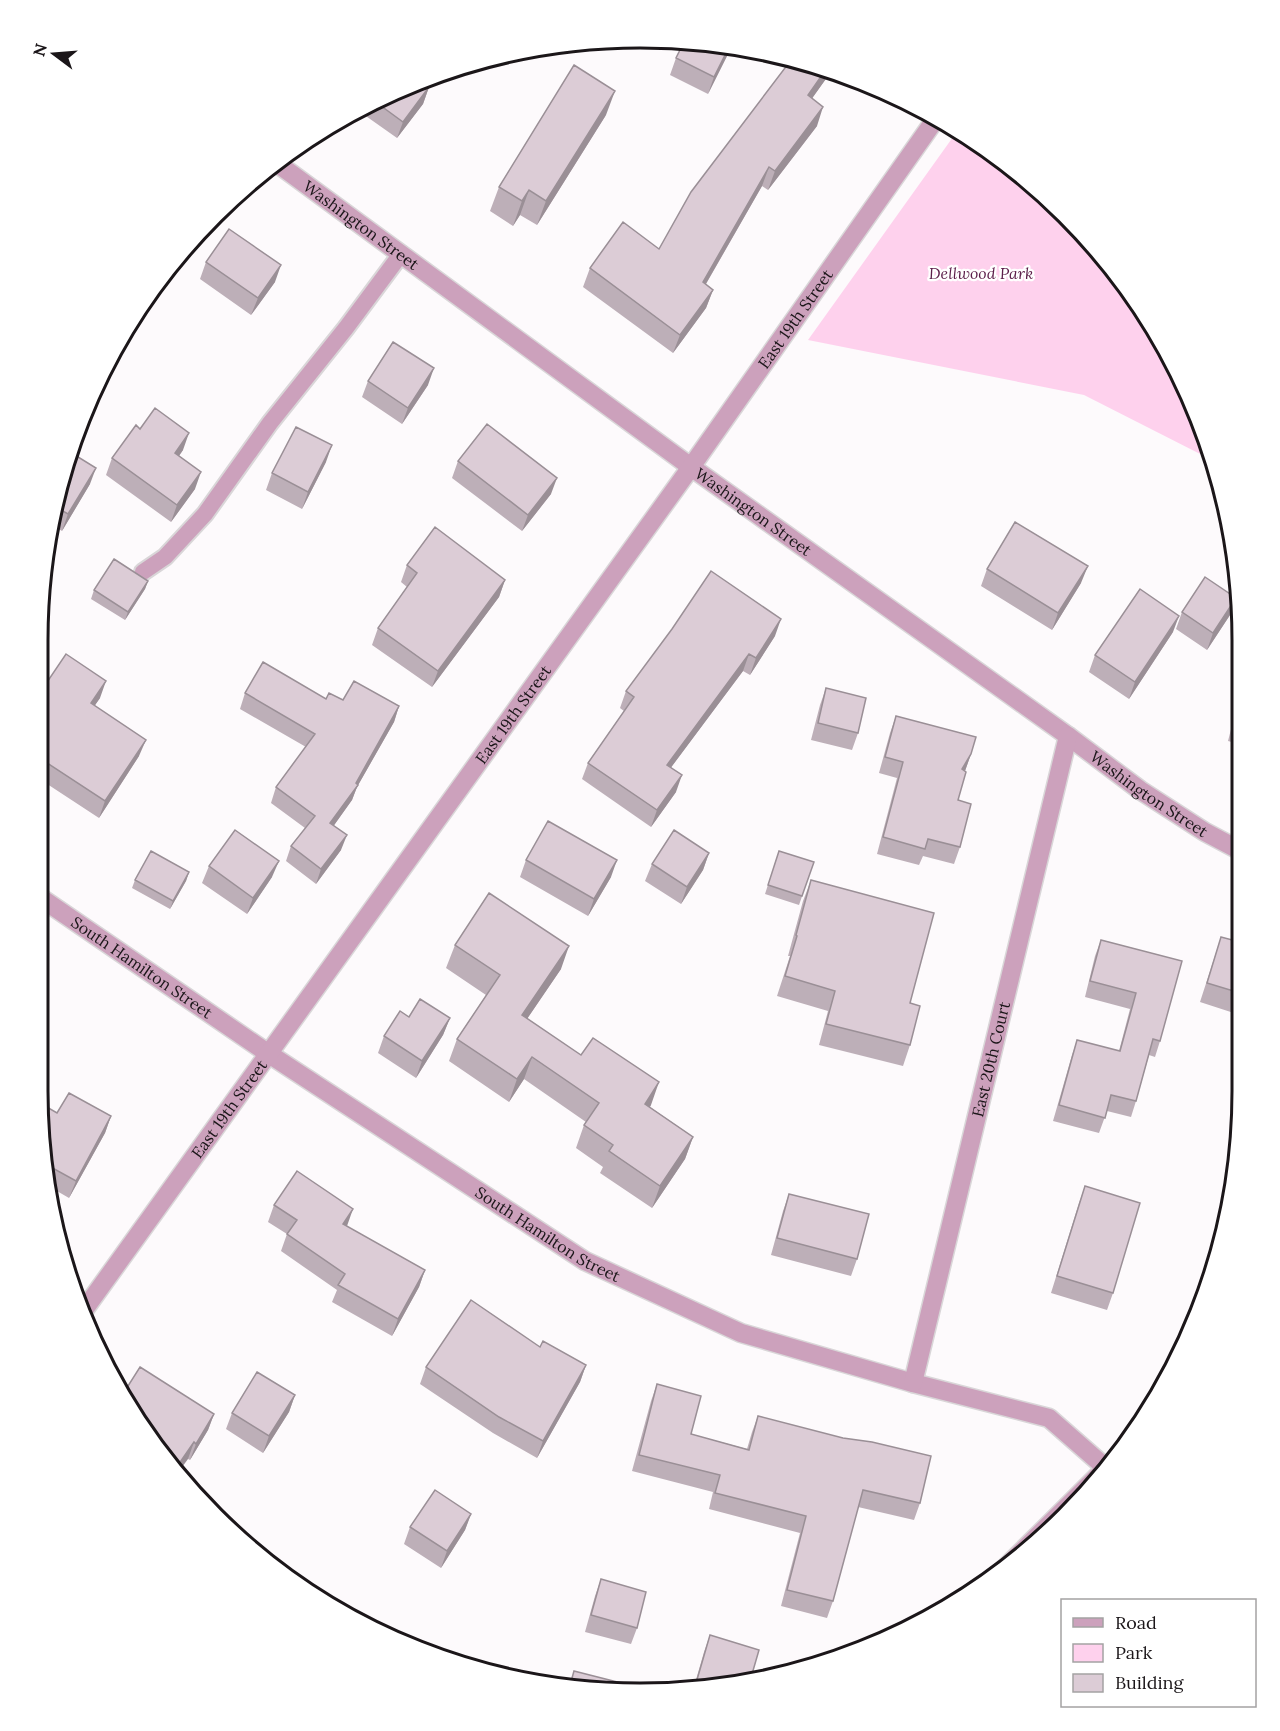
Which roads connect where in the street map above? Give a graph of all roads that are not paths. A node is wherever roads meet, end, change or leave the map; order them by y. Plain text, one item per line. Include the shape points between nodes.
1 (932, 125) edge
2 (283, 168) edge
3 (401, 254) junction
4 (691, 466) junction
5 (143, 572) dead end
6 (1068, 736) junction
7 (1232, 846) edge
8 (48, 903) edge
9 (269, 1054) junction
10 (88, 1305) edge
11 (913, 1383) junction
12 (1102, 1461) edge

1 - 4 street, East 19th Street
2 - 3 street, Washington Street
3 - 4 street, Washington Street
3 - 5 lane via 205,514 165,557
4 - 6 street, Washington Street
4 - 9 street, East 19th Street
6 - 7 street, Washington Street via 1140,790
6 - 11 street, East 20th Court
8 - 9 street, South Hamilton Street
9 - 10 street, East 19th Street
9 - 11 street, South Hamilton Street via 585,1261 741,1333
11 - 12 street, South Hamilton Street via 1049,1418

